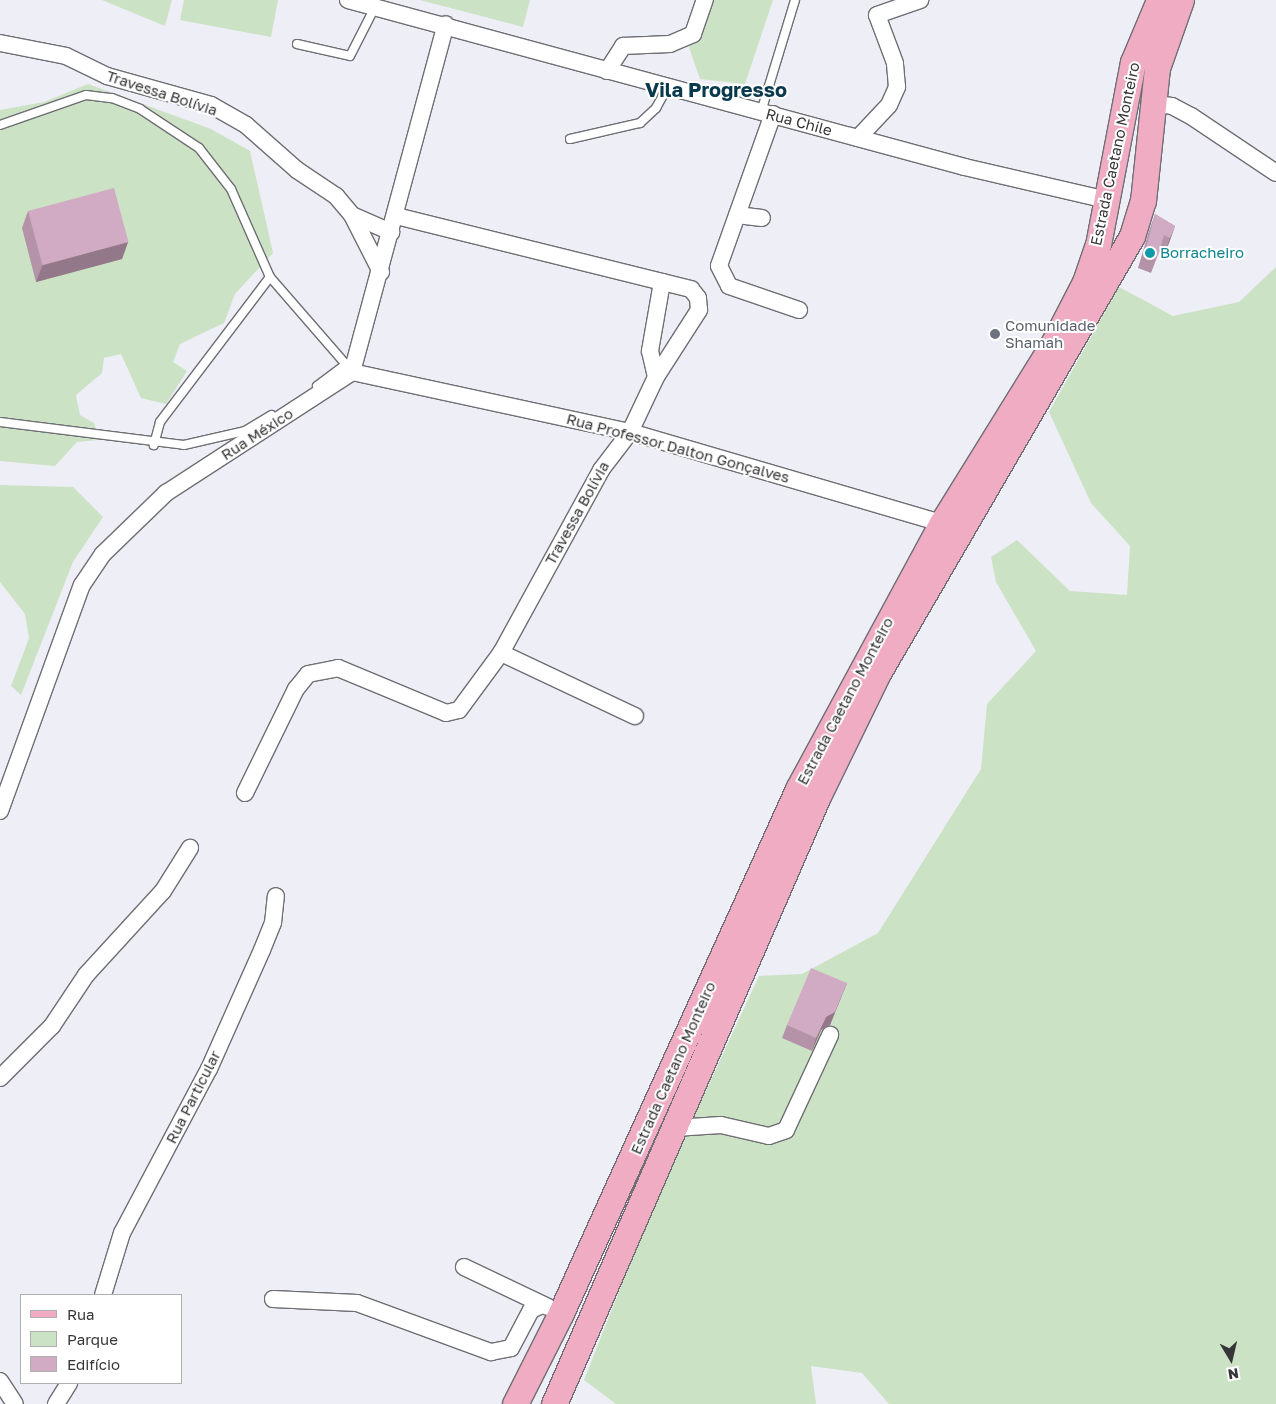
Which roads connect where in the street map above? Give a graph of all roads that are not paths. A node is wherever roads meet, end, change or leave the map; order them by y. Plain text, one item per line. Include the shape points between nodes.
1 (348, 0) edge
2 (705, 0) edge
3 (795, 0) edge
4 (920, 0) edge
5 (1159, 0) edge
6 (1181, 0) edge
7 (375, 7) junction
8 (446, 24) junction
9 (0, 43) edge
10 (297, 44) dead end
11 (607, 71) junction
12 (667, 88) junction
13 (1154, 104) junction
14 (767, 113) junction
15 (0, 125) edge
16 (858, 138) junction
17 (570, 139) dead end
18 (1276, 173) edge
19 (1107, 200) junction
20 (352, 215) junction
21 (737, 215) junction
22 (396, 216) junction
23 (762, 218) dead end
24 (391, 232) junction
25 (382, 272) junction
26 (270, 277) junction
27 (662, 282) junction
28 (799, 310) dead end
29 (349, 368) junction
30 (656, 377) junction
31 (0, 422) edge
32 (630, 432) junction
33 (154, 445) junction
34 (942, 523) junction
35 (502, 653) junction
36 (635, 716) dead end
37 (245, 792) dead end
38 (0, 811) edge
39 (190, 848) dead end
40 (276, 896) dead end
41 (830, 1035) dead end
42 (0, 1078) edge
43 (676, 1128) junction
44 (464, 1267) dead end
45 (103, 1294) edge
46 (273, 1300) dead end
47 (552, 1309) junction
48 (0, 1381) edge
49 (68, 1384) edge
50 (15, 1404) edge
51 (56, 1404) edge
52 (515, 1404) edge
53 (554, 1404) edge

1 - 7 street, Rua Chile
2 - 11 street via 693,34 670,44 624,46
3 - 14 lane
4 - 16 street via 877,15 895,62 898,87 889,105
5 - 19 main road, Estrada Caetano Monteiro via 1134,62
6 - 13 main road, Estrada Caetano Monteiro via 1165,38
7 - 8 street, Rua Chile
7 - 10 lane via 350,56
8 - 11 street, Rua Chile
8 - 22 street
9 - 20 street, Travessa Bolívia via 66,56 106,76 211,105 246,125 297,170 336,196
11 - 12 street, Rua Chile
12 - 14 street, Rua Chile
12 - 17 lane via 656,108 640,122
13 - 18 street via 1172,106 1191,116
13 - 43 main road, Estrada Caetano Monteiro via 1143,200 1120,264 878,673 818,796
14 - 16 street, Rua Chile
14 - 21 street
15 - 26 lane via 86,95 112,98 140,109 199,148 231,189
16 - 19 street, Rua Chile
19 - 34 main road, Estrada Caetano Monteiro via 1098,245 1070,314
20 - 24 street, Travessa Bolívia
20 - 25 street, Travessa Bolívia
21 - 23 street
21 - 28 street via 719,266 720,277 754,296
22 - 24 street
22 - 27 street, Travessa Bolívia
24 - 25 street
25 - 29 street
26 - 29 lane
26 - 33 lane via 160,422
27 - 30 street via 650,351
27 - 30 street, Travessa Bolívia via 691,289 698,298 699,310
29 - 32 street, Rua Professor Dalton Gonçalves
29 - 33 lane via 245,431 184,445
29 - 38 street, Rua México via 166,493 125,528 103,554 82,585
30 - 32 street, Travessa Bolívia
31 - 33 lane
32 - 34 street, Rua Professor Dalton Gonçalves
32 - 35 street, Travessa Bolívia via 597,478
34 - 47 main road, Estrada Caetano Monteiro via 798,789
35 - 36 street
35 - 37 street, Travessa Bolívia via 459,710 446,713 338,668 308,674 296,689
39 - 42 street via 163,891 86,975 52,1026
40 - 45 street, Rua Particular via 273,923 262,950 209,1069 122,1233
41 - 43 street via 786,1130 769,1136 721,1125
43 - 53 main road, Estrada Caetano Monteiro
44 - 47 street
46 - 47 street via 356,1303 491,1352 511,1348 531,1310
47 - 52 main road, Estrada Caetano Monteiro
48 - 50 street
49 - 51 street

